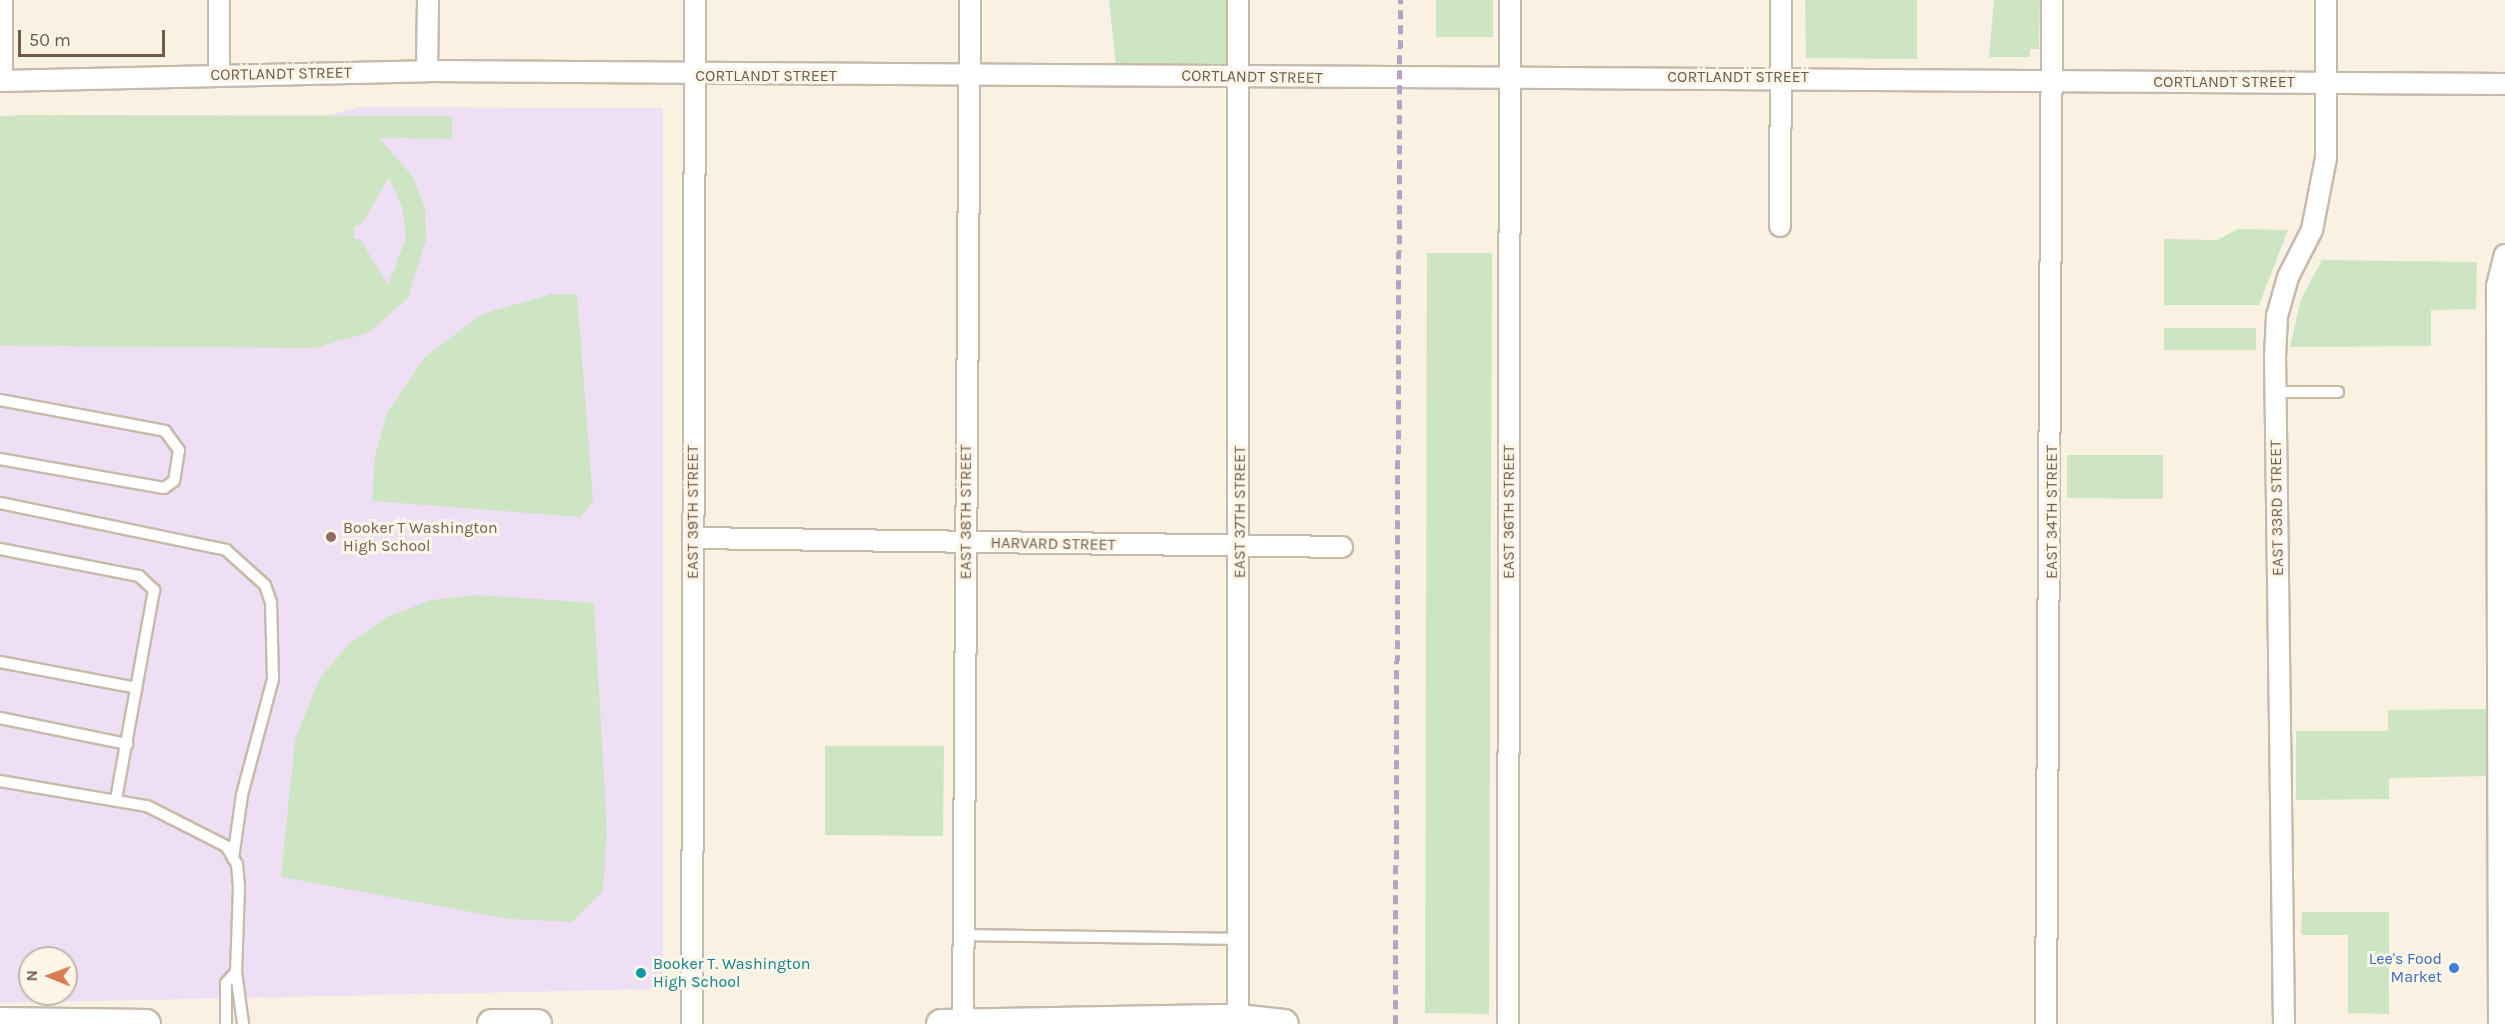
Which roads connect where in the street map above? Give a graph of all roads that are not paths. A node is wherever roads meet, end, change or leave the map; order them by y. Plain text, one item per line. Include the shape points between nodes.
1 (2, 0) edge
2 (219, 0) edge
3 (428, 0) edge
4 (695, 0) edge
5 (970, 0) edge
6 (1238, 0) edge
7 (1510, 0) edge
8 (1781, 0) edge
9 (2052, 0) edge
10 (2326, 0) edge
11 (427, 71) junction
12 (219, 75) junction
13 (1237, 75) junction
14 (695, 76) junction
15 (970, 76) junction
16 (1781, 76) junction
17 (1510, 78) junction
18 (1, 81) edge
19 (2052, 82) junction
20 (2326, 82) junction
21 (2505, 84) edge
22 (1780, 226) dead end
23 (2505, 255) edge
24 (2275, 392) junction
25 (2338, 392) dead end
26 (0, 400) edge
27 (0, 459) edge
28 (0, 503) edge
29 (693, 538) junction
30 (966, 543) junction
31 (1240, 546) junction
32 (1342, 547) dead end
33 (0, 549) edge
34 (0, 663) edge
35 (137, 688) junction
36 (0, 718) edge
37 (127, 744) junction
38 (0, 781) edge
39 (116, 799) junction
40 (233, 858) junction
41 (964, 935) junction
42 (1238, 939) junction
43 (236, 972) junction
44 (1238, 1021) edge
45 (0, 1022) edge
46 (1125, 1022) edge
47 (963, 1023) edge
48 (146, 1024) edge
49 (226, 1024) edge
50 (243, 1024) edge
51 (492, 1024) edge
52 (537, 1024) edge
53 (692, 1024) edge
54 (941, 1024) edge
55 (1284, 1024) edge
56 (1508, 1024) edge
57 (2046, 1024) edge
58 (2284, 1024) edge
59 (2499, 1024) edge

1 - 18 street
2 - 12 street
3 - 11 street
4 - 14 street, EAST 39TH STREET
5 - 15 street, EAST 38TH STREET
6 - 13 street, EAST 37TH STREET
7 - 17 street, EAST 36TH STREET
8 - 16 street
9 - 19 street, EAST 34TH STREET
10 - 20 street, EAST 33RD STREET
11 - 12 street, CORTLANDT STREET
11 - 14 street, CORTLANDT STREET
12 - 18 street, CORTLANDT STREET
13 - 15 street, CORTLANDT STREET
13 - 17 street, CORTLANDT STREET
13 - 31 street, EAST 37TH STREET
14 - 15 street, CORTLANDT STREET
14 - 29 street, EAST 39TH STREET
15 - 30 street, EAST 38TH STREET
16 - 17 street, CORTLANDT STREET
16 - 19 street, CORTLANDT STREET
16 - 22 street
17 - 56 street, EAST 36TH STREET
19 - 20 street, CORTLANDT STREET
19 - 57 street, EAST 34TH STREET
20 - 21 street, CORTLANDT STREET
20 - 24 street, EAST 33RD STREET via 2326,158 2312,230 2288,277 2277,316
23 - 59 street via 2497,286
24 - 25 lane
24 - 58 street, EAST 33RD STREET
26 - 27 lane via 165,431 179,450 174,481 164,488
28 - 40 lane via 226,550 265,585 272,602 273,679 242,795
29 - 30 street, HARVARD STREET
29 - 53 street, EAST 39TH STREET
30 - 31 street, HARVARD STREET
30 - 41 street, EAST 38TH STREET
31 - 32 street, HARVARD STREET
31 - 42 street, EAST 37TH STREET
33 - 35 lane via 149,581 154,590
34 - 35 lane
35 - 37 lane
36 - 37 lane
37 - 39 lane
38 - 39 lane
39 - 40 lane via 147,806 226,846
40 - 43 lane via 239,887
41 - 42 lane
41 - 47 street, EAST 38TH STREET
42 - 44 street, EAST 37TH STREET
43 - 49 lane via 226,983
43 - 50 lane
44 - 46 main road
44 - 55 main road
45 - 48 main road
46 - 47 main road
47 - 54 main road
51 - 52 main road

